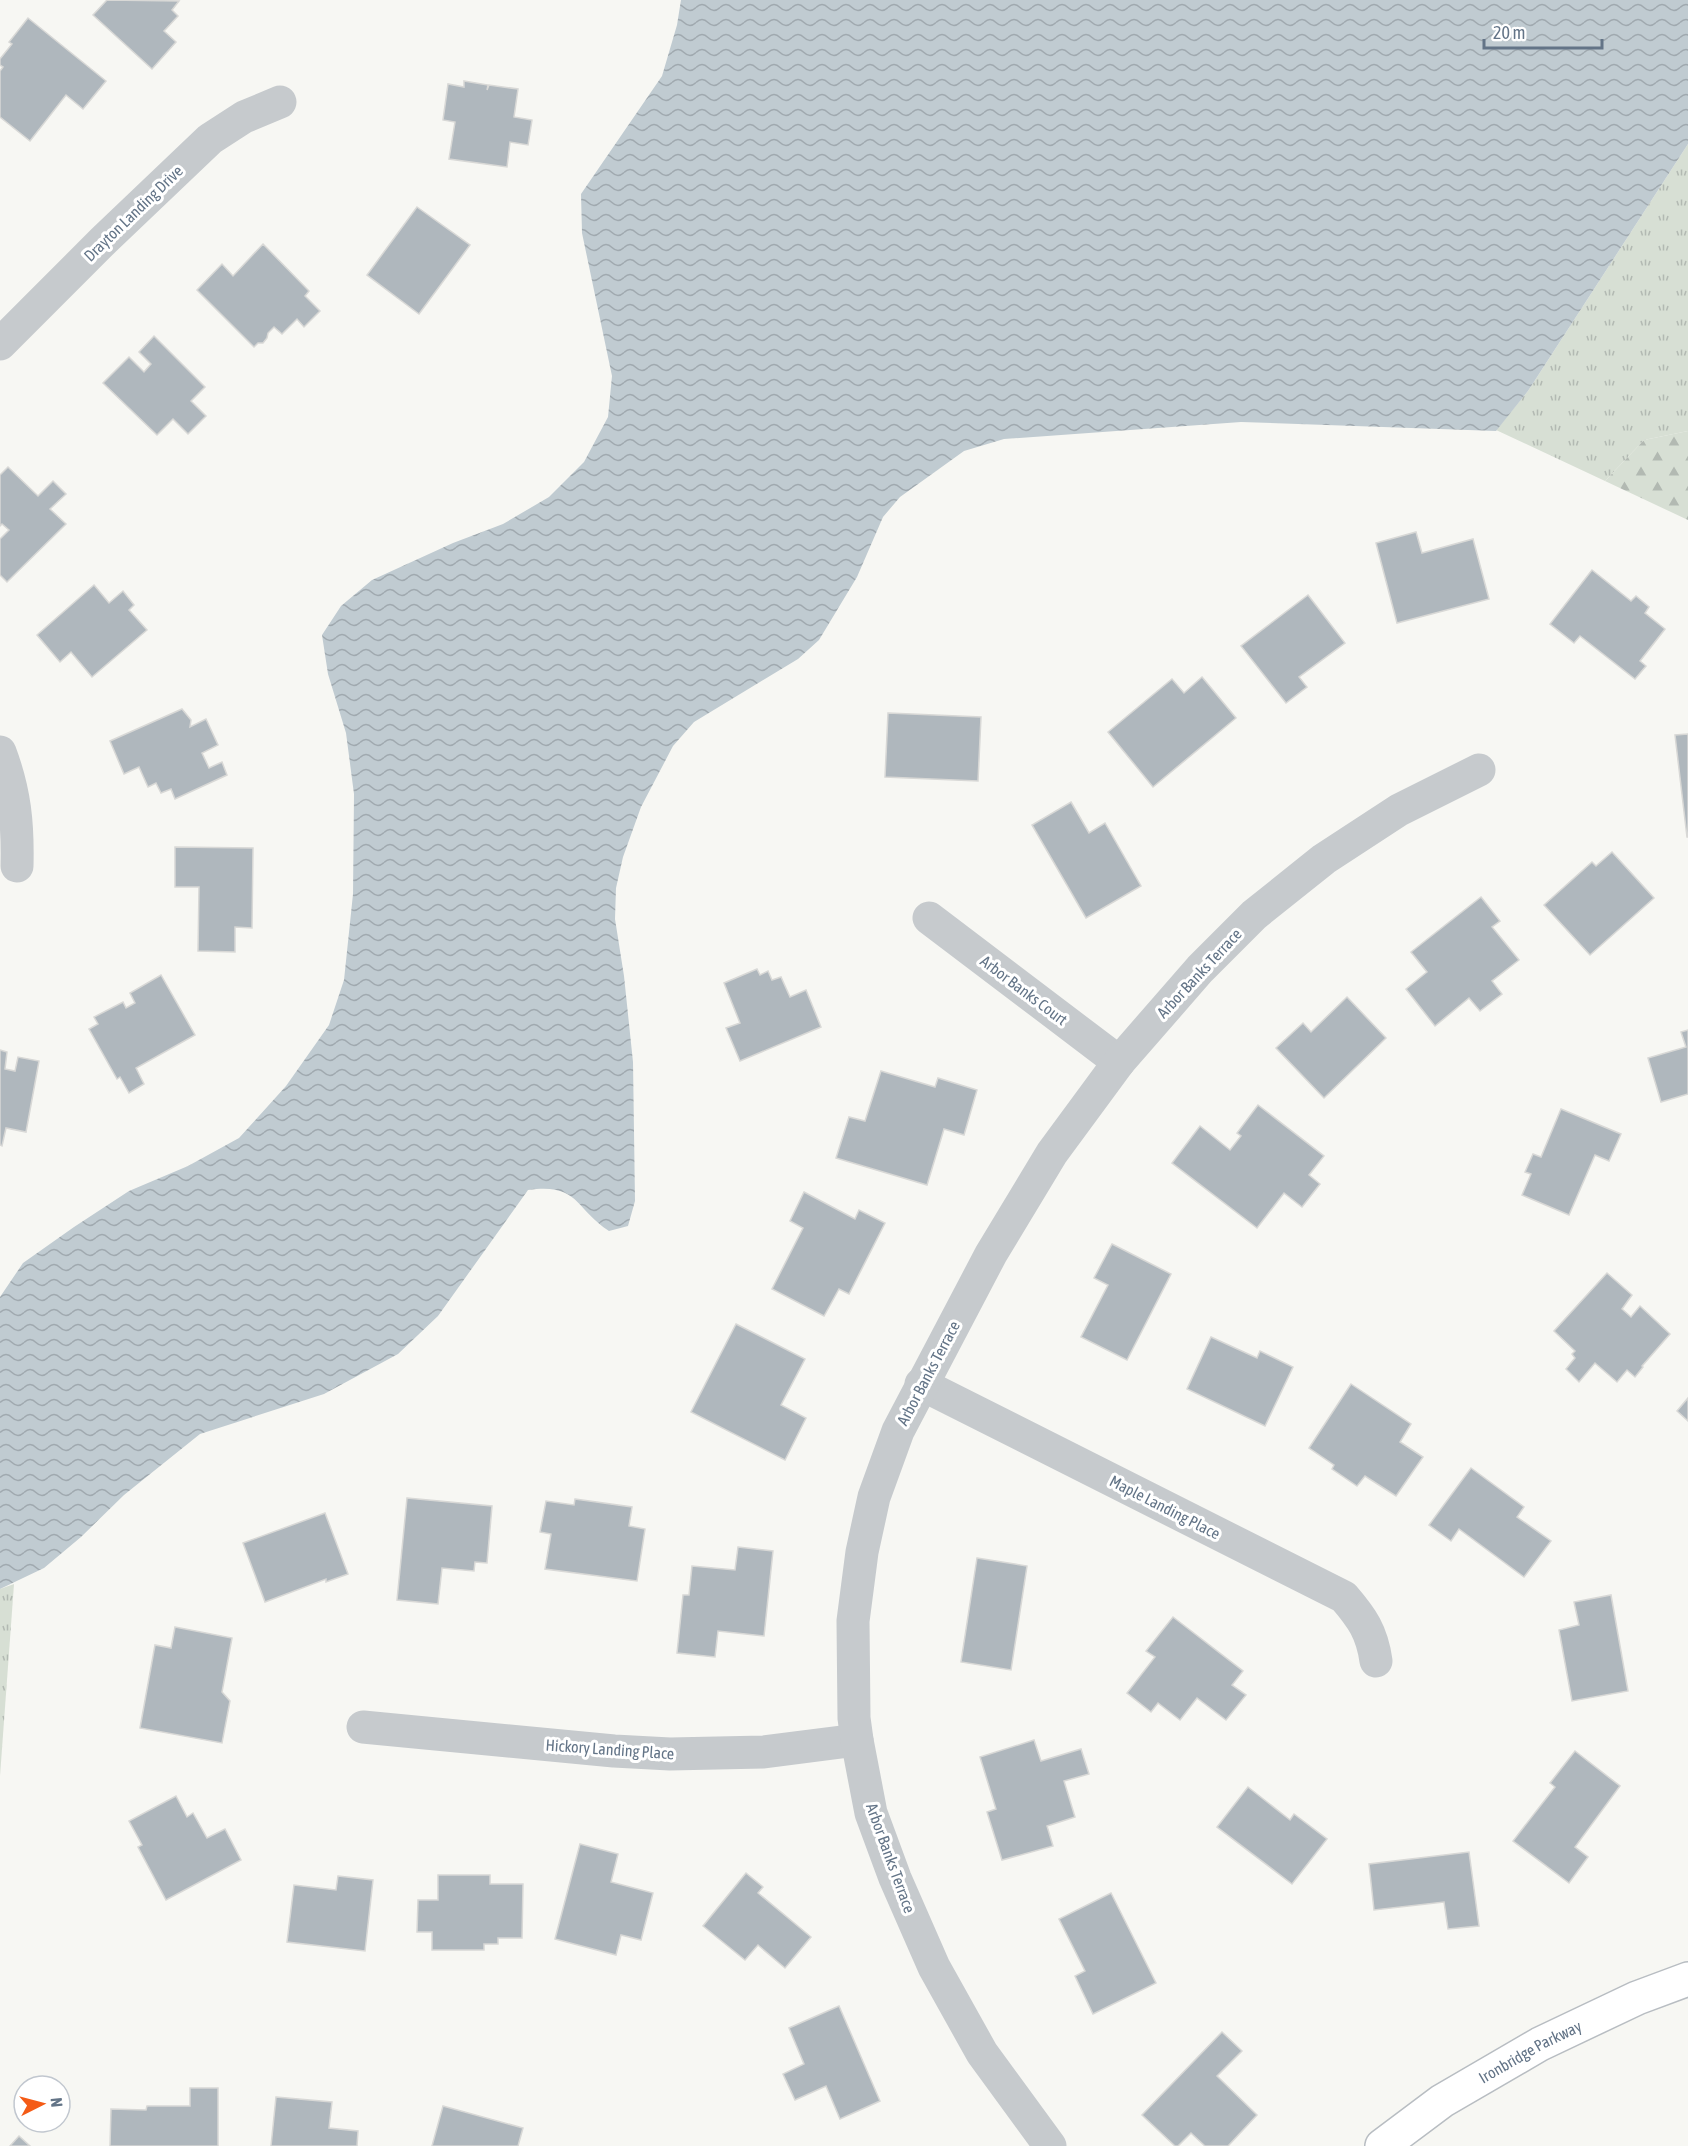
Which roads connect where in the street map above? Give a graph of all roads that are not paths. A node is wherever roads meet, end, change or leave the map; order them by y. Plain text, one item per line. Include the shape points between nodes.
1 (280, 102) dead end
2 (0, 344) edge
3 (0, 752) edge
4 (1479, 770) dead end
5 (17, 866) dead end
6 (929, 918) dead end
7 (1119, 1062) junction
8 (921, 1384) junction
9 (1376, 1661) dead end
10 (363, 1727) dead end
11 (856, 1740) junction
12 (1688, 1980) edge
13 (1050, 2146) edge
14 (1382, 2146) edge

1 - 2 street, Drayton Landing Drive via 244,117 210,139
3 - 5 street via 10,778 18,826
4 - 7 street, Arbor Banks Terrace via 1400,810 1324,859 1254,915 1200,969
6 - 7 street, Arbor Banks Court
7 - 8 street, Arbor Banks Terrace via 1052,1153 991,1254
8 - 9 street, Maple Landing Place via 1344,1597 1364,1620
8 - 11 street, Arbor Banks Terrace via 878,1486 862,1551 853,1621
10 - 11 street, Hickory Landing Place via 670,1755 764,1752
11 - 13 street, Arbor Banks Terrace via 872,1813 934,1967 982,2053
12 - 14 street, Ironbridge Parkway via 1637,1998 1540,2044 1442,2101

